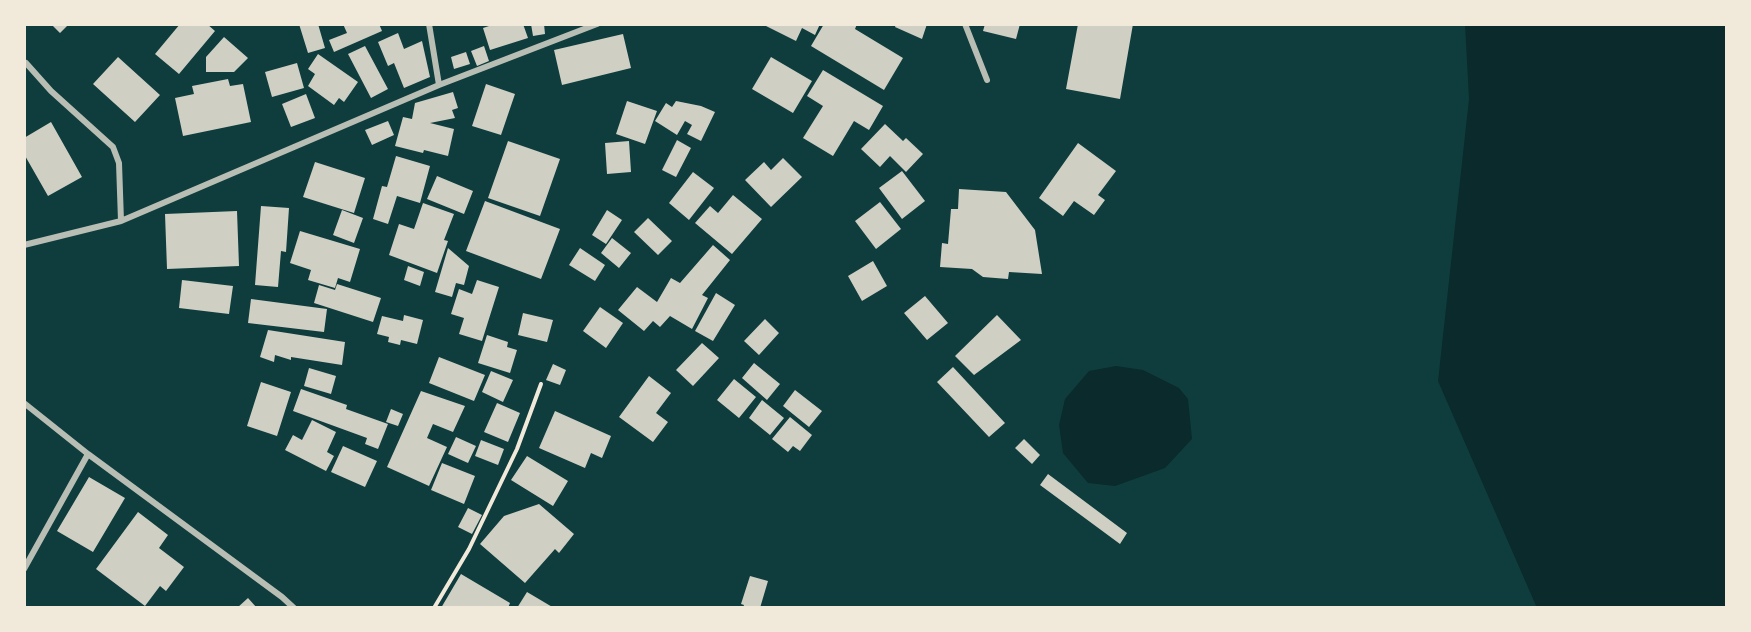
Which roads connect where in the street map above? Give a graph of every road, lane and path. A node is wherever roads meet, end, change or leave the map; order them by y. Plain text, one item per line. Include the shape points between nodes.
1 (429, 24) edge
2 (597, 24) edge
3 (965, 24) edge
4 (26, 63) dead end
5 (987, 80) dead end
6 (440, 85) junction
7 (121, 221) junction
8 (24, 246) edge
9 (541, 384) dead end
10 (24, 403) edge
11 (88, 454) junction
12 (24, 569) edge
13 (294, 608) edge
14 (434, 608) edge

1 - 6 street
2 - 6 street
3 - 5 street
4 - 7 street via 51,92 112,147 119,164
6 - 7 street
7 - 8 street
9 - 14 path via 517,449 479,529
10 - 11 street
11 - 12 street
11 - 13 street

